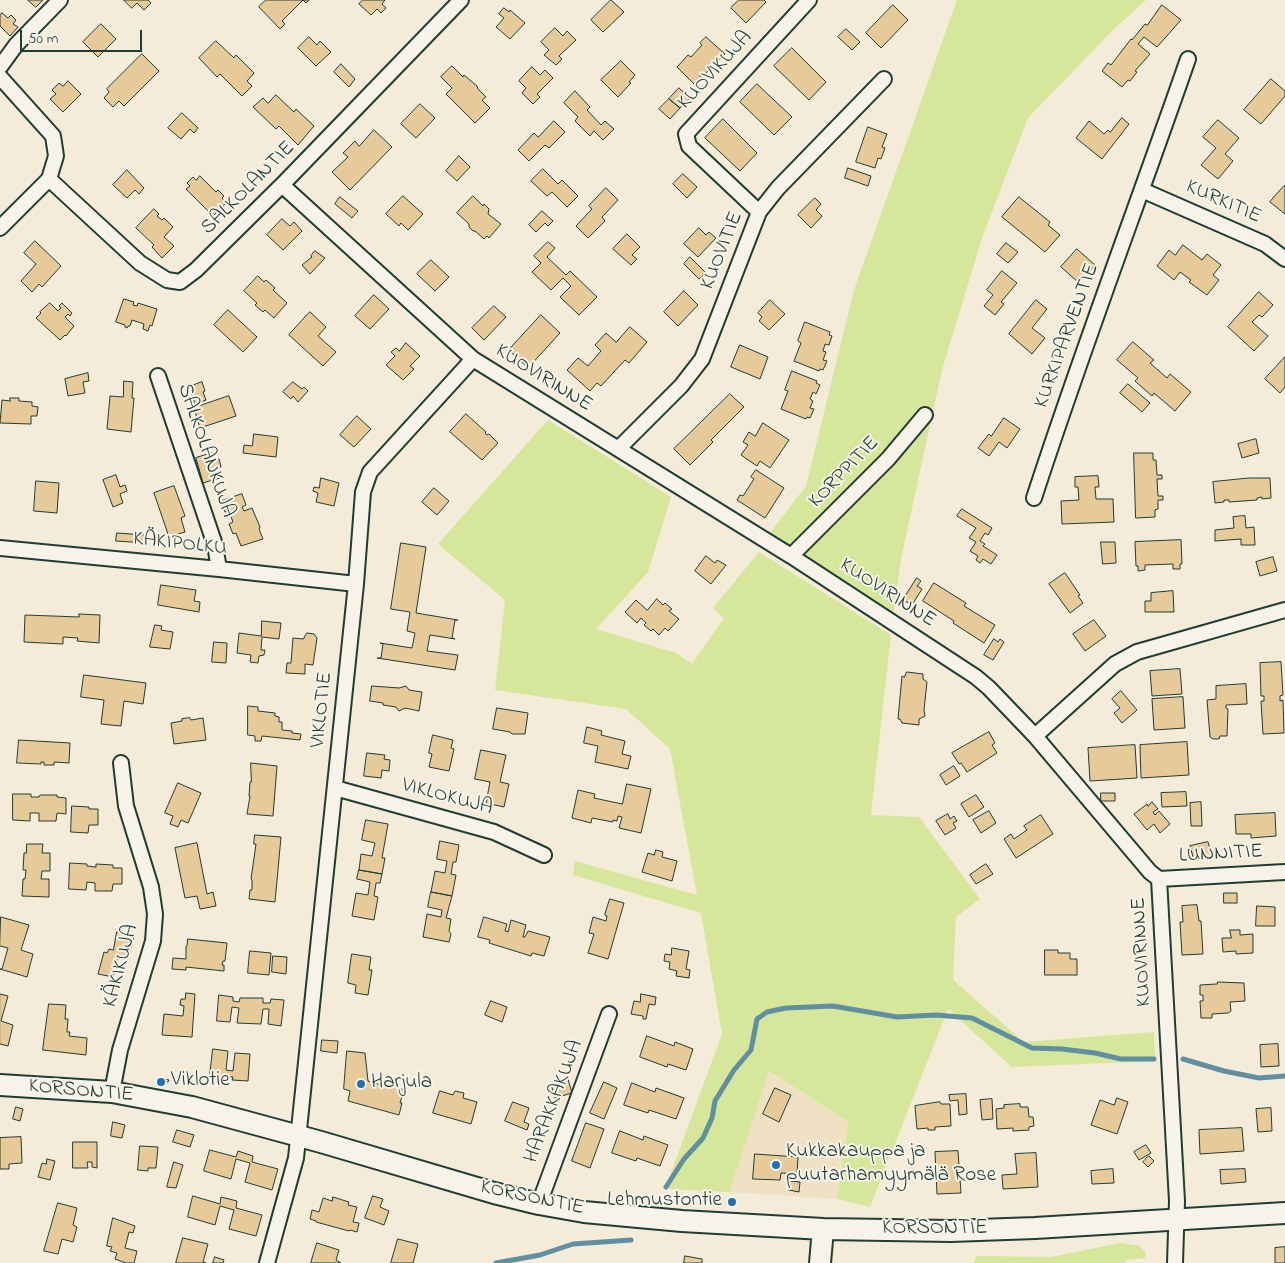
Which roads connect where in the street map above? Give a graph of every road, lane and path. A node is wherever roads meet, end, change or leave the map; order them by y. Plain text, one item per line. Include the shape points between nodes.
1 (60, 0) edge
2 (461, 0) edge
3 (809, 0) edge
4 (1188, 59) dead end
5 (0, 68) edge
6 (0, 77) edge
7 (884, 79) dead end
8 (49, 179) junction
9 (282, 185) junction
10 (1142, 190) junction
11 (759, 212) junction
12 (0, 228) edge
13 (1285, 259) edge
14 (473, 359) junction
15 (158, 376) dead end
16 (925, 415) dead end
17 (618, 449) junction
18 (1034, 498) dead end
19 (0, 548) edge
20 (791, 556) junction
21 (219, 569) junction
22 (356, 584) junction
23 (1285, 610) edge
24 (1035, 736) junction
25 (121, 763) dead end
26 (335, 788) junction
27 (544, 855) dead end
28 (1285, 872) edge
29 (1159, 879) junction
30 (609, 1014) dead end
31 (0, 1086) edge
32 (112, 1092) junction
33 (298, 1135) junction
34 (539, 1204) junction
35 (1285, 1213) edge
36 (1176, 1219) junction
37 (823, 1229) junction
38 (267, 1263) edge
39 (820, 1263) edge
40 (1175, 1263) edge

1 - 5 street via 16,45
2 - 9 street, SALKOLANTIE
3 - 11 street, KUOVIKUJA via 686,134 689,146
4 - 10 street, KURKIPARVENTIE
6 - 8 street via 53,136 56,156
7 - 11 street, KUOVITIE via 778,188
8 - 9 street, SALKOLANTIE via 140,263 167,280 180,282
8 - 12 street
9 - 14 street, KUOVIRINNE
10 - 13 street, KURKITIE via 1265,244
10 - 18 street, KURKIPARVENTIE via 1068,393
11 - 17 street, KUOVITIE via 702,359 681,386
14 - 17 street, KUOVIRINNE
14 - 22 street, VIKLOTIE via 370,472 363,492
15 - 21 street, SALKOLANKUJA via 215,545
16 - 20 street, KORPPITIE via 888,460
17 - 20 street, KUOVIRINNE
19 - 21 street, KÄKIPOLKU
20 - 24 street, KUOVIRINNE via 976,677
21 - 22 street, KÄKIPOLKU
22 - 26 street, VIKLOTIE
23 - 24 street via 1137,652 1115,664
24 - 29 street, KUOVIRINNE
25 - 32 street, KÄKIKUJA via 126,806 151,887 155,914 153,940 120,1050
26 - 27 street, VIKLOKUJA via 494,832
26 - 33 street, VIKLOTIE
28 - 29 street, LUNNITIE
29 - 36 street, KUOVIRINNE
30 - 34 street, HARAKKAKUJA
31 - 32 main road, KORSONTIE
32 - 33 main road, KORSONTIE via 192,1106
33 - 34 main road, KORSONTIE
33 - 38 street, VIKLOTIE via 296,1158
34 - 37 main road, KORSONTIE via 584,1212 682,1221
35 - 36 main road, KORSONTIE
36 - 37 main road, KORSONTIE via 960,1231
36 - 40 street
37 - 39 main road

